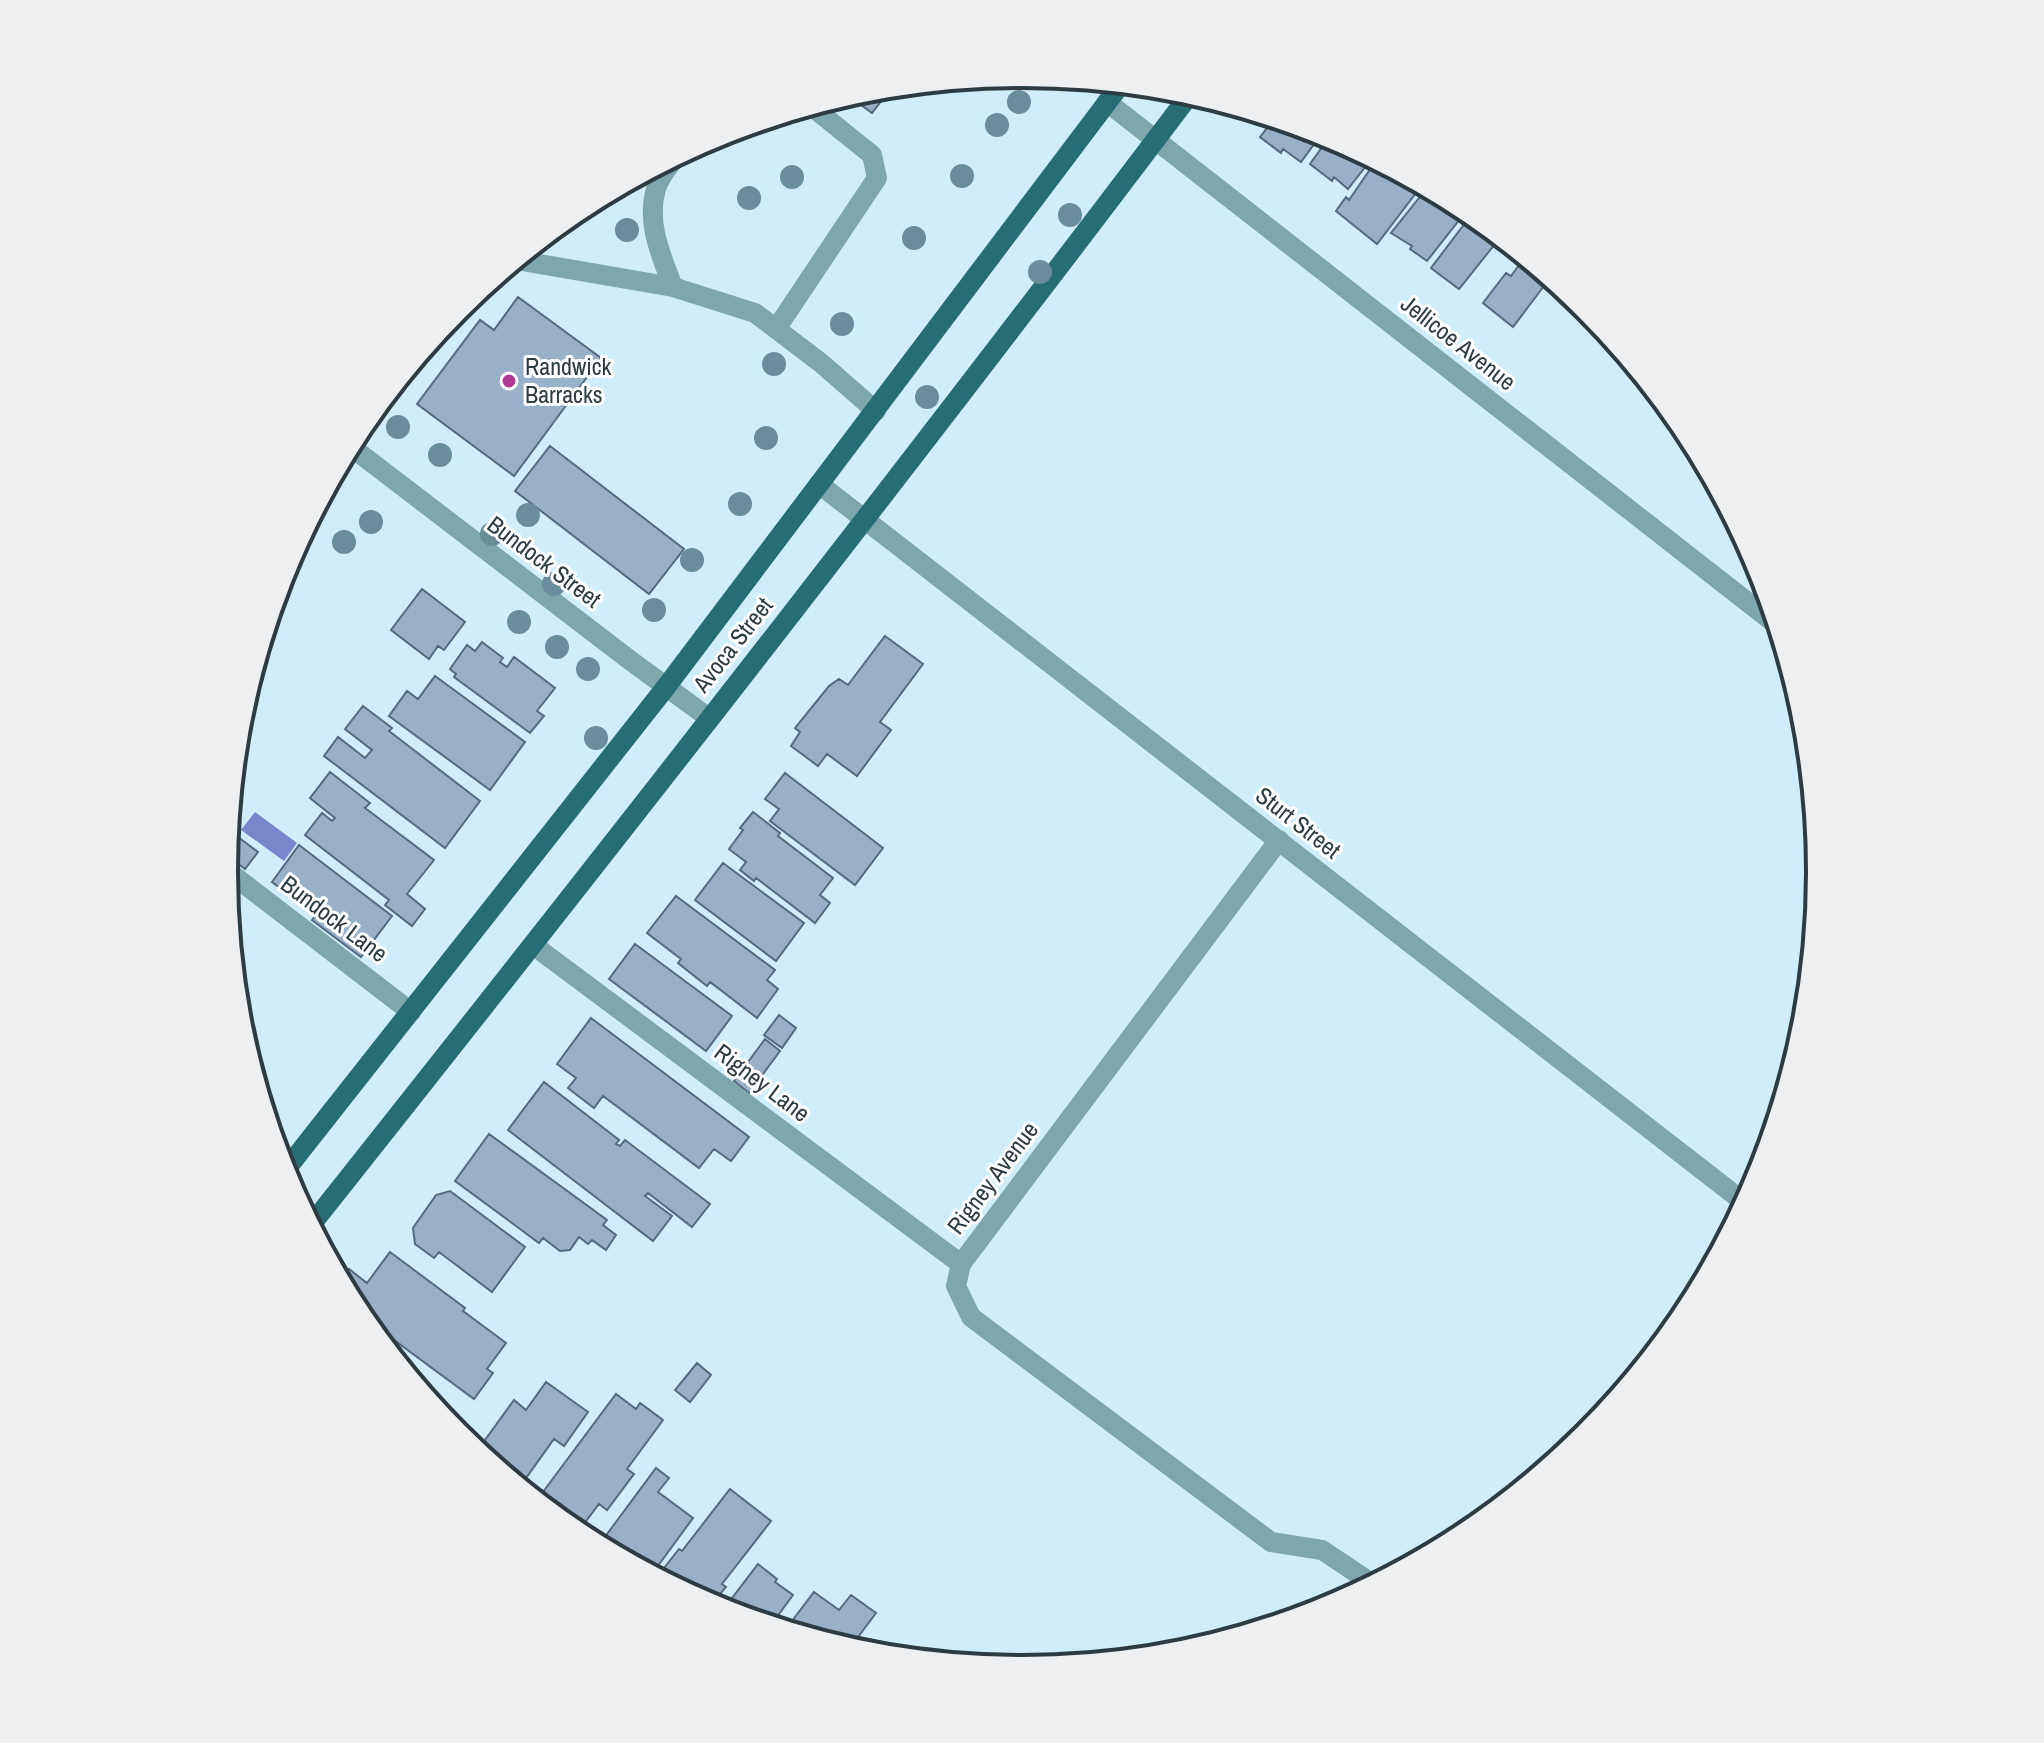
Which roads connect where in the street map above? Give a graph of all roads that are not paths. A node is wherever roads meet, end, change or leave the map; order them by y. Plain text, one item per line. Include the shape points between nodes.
1 (1113, 94) edge
2 (1107, 102) junction
3 (1182, 105) edge
4 (822, 114) edge
5 (1156, 140) junction
6 (664, 175) edge
7 (530, 262) edge
8 (673, 287) junction
9 (776, 329) junction
10 (876, 411) junction
11 (360, 454) edge
12 (819, 484) junction
13 (864, 519) junction
14 (1761, 613) edge
15 (666, 687) junction
16 (709, 718) junction
17 (1279, 840) junction
18 (238, 879) edge
19 (533, 945) junction
20 (411, 1012) junction
21 (294, 1160) edge
22 (1735, 1195) edge
23 (318, 1216) edge
24 (961, 1264) junction
25 (1362, 1577) edge

1 - 2 main road, Avoca Street
2 - 5 street, Jellicoe Avenue
2 - 10 main road, Avoca Street
3 - 5 main road, Avoca Street
4 - 9 street via 872,155 877,178
5 - 13 main road, Avoca Street
5 - 14 street, Jellicoe Avenue
6 - 8 street via 652,209 654,235
7 - 8 street
8 - 9 street via 755,313
9 - 10 street
10 - 12 main road, Avoca Street
11 - 15 street, Bundock Street
12 - 13 street, Sturt Street
12 - 15 main road, Avoca Street
13 - 16 main road, Avoca Street
13 - 17 street, Sturt Street
15 - 16 street, Bundock Street
15 - 20 main road, Avoca Street
16 - 19 main road, Avoca Street
17 - 22 street, Sturt Street
17 - 24 street, Rigney Avenue
18 - 20 street, Bundock Lane
19 - 23 main road, Avoca Street
19 - 24 street, Rigney Lane
20 - 21 main road, Avoca Street
24 - 25 street, Rigney Avenue via 956,1286 971,1317 1271,1542 1322,1550

